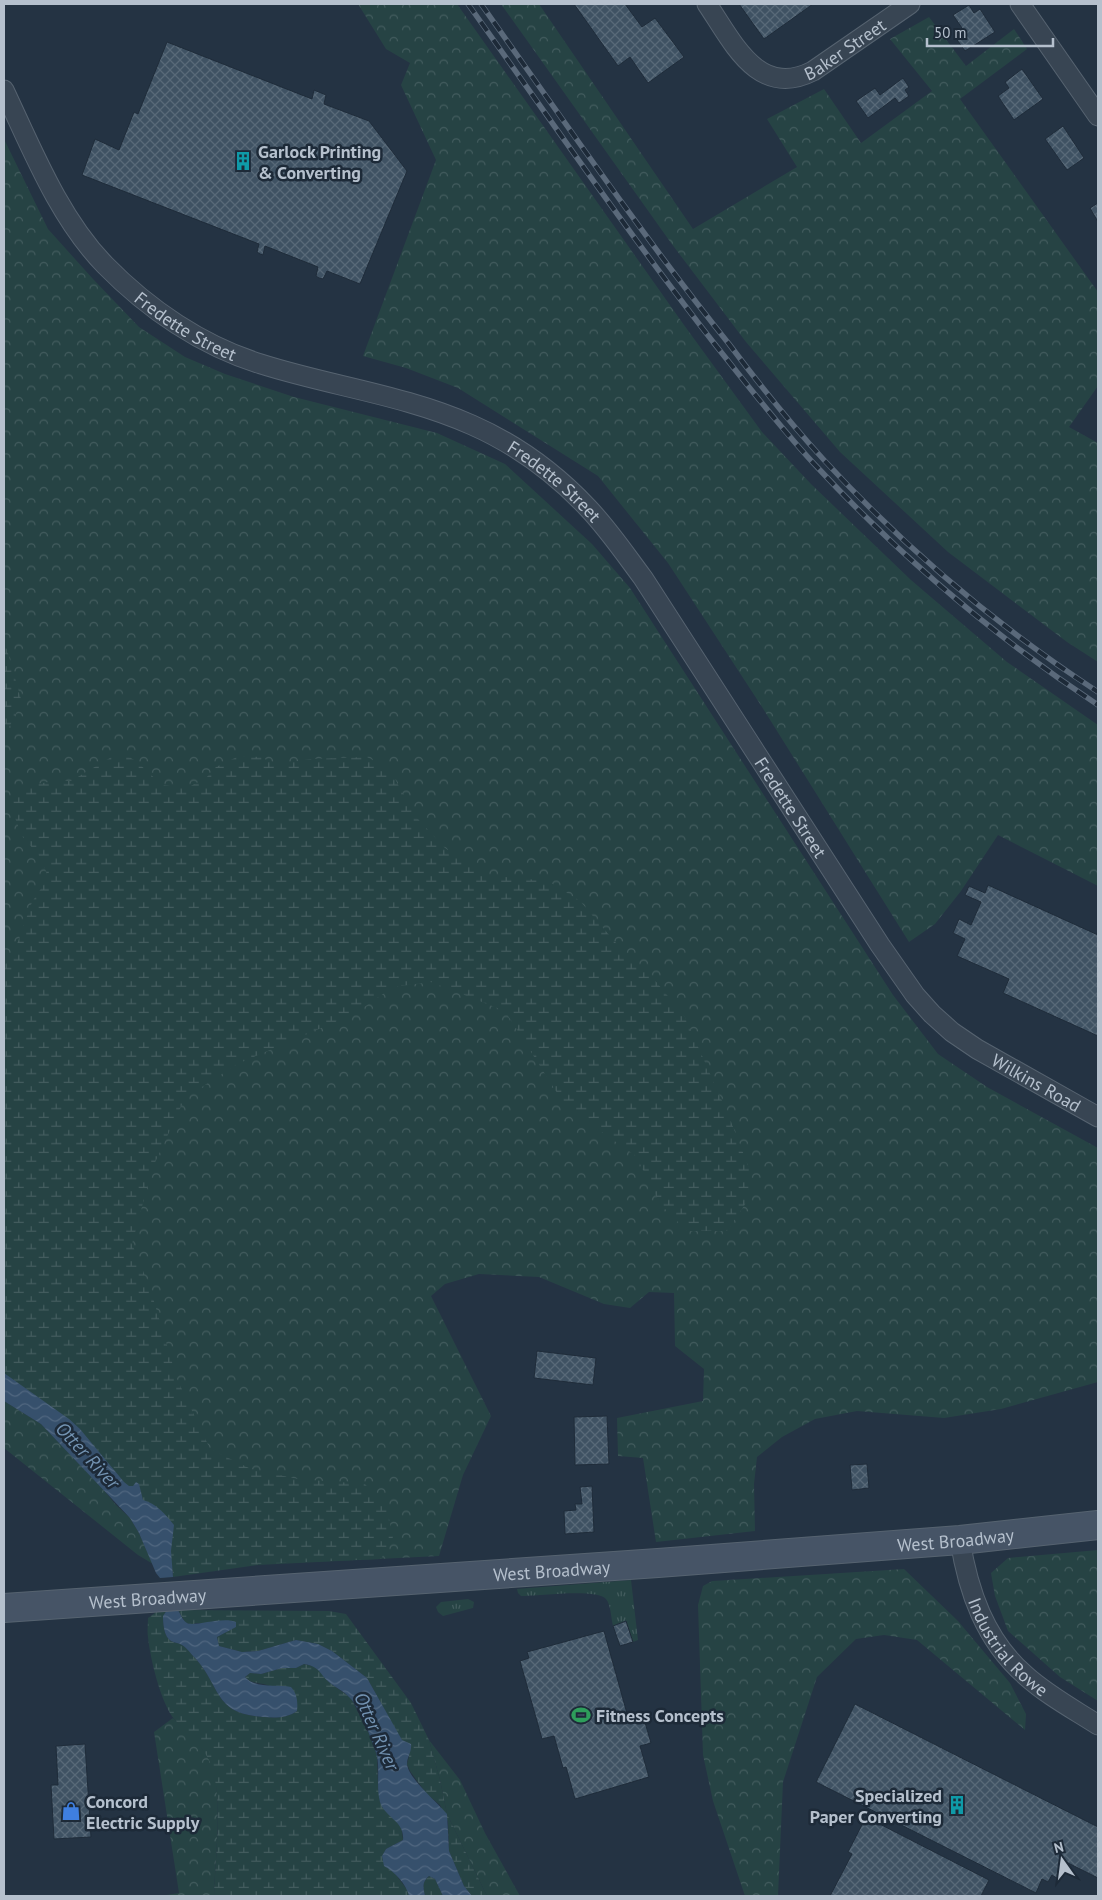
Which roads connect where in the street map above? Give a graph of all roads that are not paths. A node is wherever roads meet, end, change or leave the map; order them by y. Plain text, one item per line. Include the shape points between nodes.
1 (707, 4) edge
2 (910, 4) edge
3 (1020, 4) edge
4 (4, 90) edge
5 (1098, 116) edge
6 (975, 1048) joint
7 (1098, 1117) edge
8 (1098, 1525) edge
9 (960, 1540) junction
10 (4, 1608) edge
11 (1098, 1725) edge

1 - 2 street, Baker Street via 747,61 774,78 792,79 813,71
3 - 5 street
4 - 6 street, Fredette Street via 38,163 88,246 123,283 159,312 193,334 259,364 399,401 472,425 532,460 588,507 643,578 903,978 941,1023
6 - 7 street, Wilkins Road
8 - 9 main road, West Broadway
9 - 10 main road, West Broadway
9 - 11 street, Industrial Rowe via 975,1602 998,1644 1032,1681

